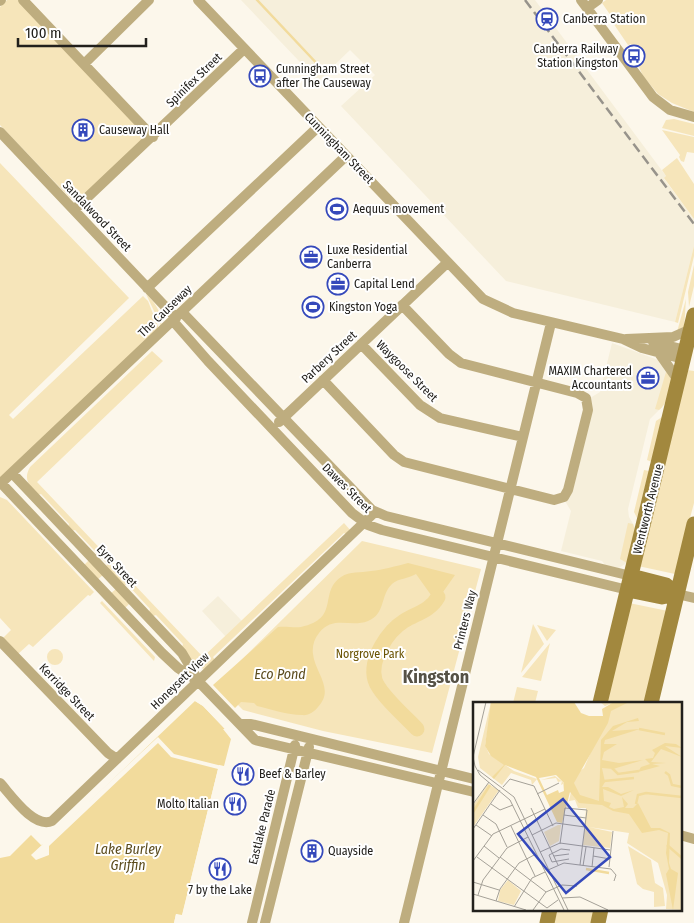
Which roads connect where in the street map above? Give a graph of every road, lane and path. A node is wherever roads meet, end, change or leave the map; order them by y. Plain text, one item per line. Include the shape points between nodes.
1 (23, 0) edge
2 (149, 0) edge
3 (198, 0) edge
4 (598, 0) edge
5 (584, 4) edge
6 (244, 49) junction
7 (84, 64) junction
8 (694, 118) edge
9 (318, 127) junction
10 (0, 132) edge
11 (153, 137) junction
12 (346, 156) junction
13 (74, 210) junction
14 (447, 263) junction
15 (147, 288) junction
16 (402, 305) junction
17 (177, 317) junction
18 (692, 322) edge
19 (551, 323) junction
20 (622, 339) junction
21 (645, 339) junction
22 (361, 344) junction
23 (659, 353) junction
24 (689, 356) edge
25 (323, 380) junction
26 (678, 380) junction
27 (535, 382) junction
28 (282, 418) junction
29 (272, 428) junction
30 (523, 437) junction
31 (12, 473) junction
32 (0, 484) edge
33 (510, 489) junction
34 (375, 512) junction
35 (365, 523) junction
36 (694, 524) edge
37 (496, 542) junction
38 (493, 558) junction
39 (595, 567) junction
40 (592, 581) junction
41 (630, 583) junction
42 (677, 594) junction
43 (694, 598) edge
44 (0, 641) edge
45 (198, 681) junction
46 (600, 702) edge
47 (651, 702) edge
48 (241, 724) junction
49 (296, 736) junction
50 (311, 740) junction
51 (294, 750) junction
52 (307, 753) junction
53 (117, 759) junction
54 (441, 771) junction
55 (473, 779) edge
56 (0, 783) edge
57 (438, 783) junction
58 (473, 792) edge
59 (550, 910) edge
60 (601, 910) edge
61 (252, 923) edge
62 (265, 923) edge
63 (404, 923) edge
64 (547, 923) edge
65 (598, 923) edge

1 - 7 street
2 - 7 street
3 - 6 street, Cunningham Street
4 - 5 street
5 - 8 street via 653,97 670,110
6 - 9 street, Cunningham Street
6 - 11 street, Spinifex Street
7 - 11 street
9 - 12 street, Cunningham Street
9 - 15 street
10 - 13 street, Sandalwood Street
11 - 13 street, Spinifex Street
12 - 14 street, Cunningham Street
12 - 17 street, The Causeway
13 - 15 street, Sandalwood Street
14 - 16 street, Parbery Street
14 - 19 street, Cunningham Street via 477,294 494,306
15 - 17 street, Sandalwood Street
16 - 22 street, Parbery Street
16 - 27 street via 458,362
17 - 28 street, Dawes Street
17 - 29 street, Dawes Street
17 - 31 street, The Causeway
18 - 21 street, Cunningham Street via 677,336
18 - 24 main road, Wentworth Avenue
19 - 20 street, Cunningham Street
19 - 27 street, Printers Way
20 - 21 street, Cunningham Street
20 - 23 street, Cunningham Street
21 - 24 street, Cunningham Street
22 - 25 street, Parbery Street
22 - 30 street, Waygoose Street via 420,405 440,418
23 - 24 street, Cunningham Street
23 - 26 street
24 - 26 main road, Wentworth Avenue
25 - 28 street, Parbery Street
25 - 33 street via 402,461
26 - 41 main road, Wentworth Avenue
27 - 30 street, Printers Way
27 - 33 street via 582,395 588,402 588,410 565,496 554,500
28 - 29 street, Parbery Street
28 - 34 street, Dawes Street
29 - 35 street, Dawes Street
30 - 33 street, Printers Way
31 - 32 street, The Causeway
31 - 45 street, Eyre Street via 182,653
32 - 45 street, Eyre Street via 162,653
33 - 37 street, Printers Way
34 - 35 street, Honeysett View
34 - 37 street, Dawes Street
35 - 38 street, Dawes Street
35 - 45 street, Honeysett View
36 - 42 main road
37 - 38 street, Printers Way
37 - 39 street, Dawes Street
38 - 40 street, Dawes Street
38 - 54 street, Printers Way
39 - 40 street
39 - 41 street, Dawes Street
40 - 41 street, Dawes Street
41 - 42 main road via 662,597
41 - 46 main road, Wentworth Avenue
42 - 43 street
42 - 47 main road
44 - 53 street, Kerridge Street
45 - 48 street, Eyre Street
45 - 53 street, Honeysett View
48 - 49 street
48 - 51 street, Eyre Street via 255,740
49 - 50 street
49 - 51 street, Eastlake Parade
50 - 52 street
50 - 54 street
51 - 52 street, Eyre Street
51 - 61 street, Eastlake Parade
52 - 57 street, Eyre Street
52 - 62 street
53 - 56 street, Honeysett View via 48,823 32,817
54 - 55 street
54 - 57 street, Printers Way
57 - 58 street, Eyre Street
57 - 63 street, Printers Way
59 - 64 main road
60 - 65 main road

